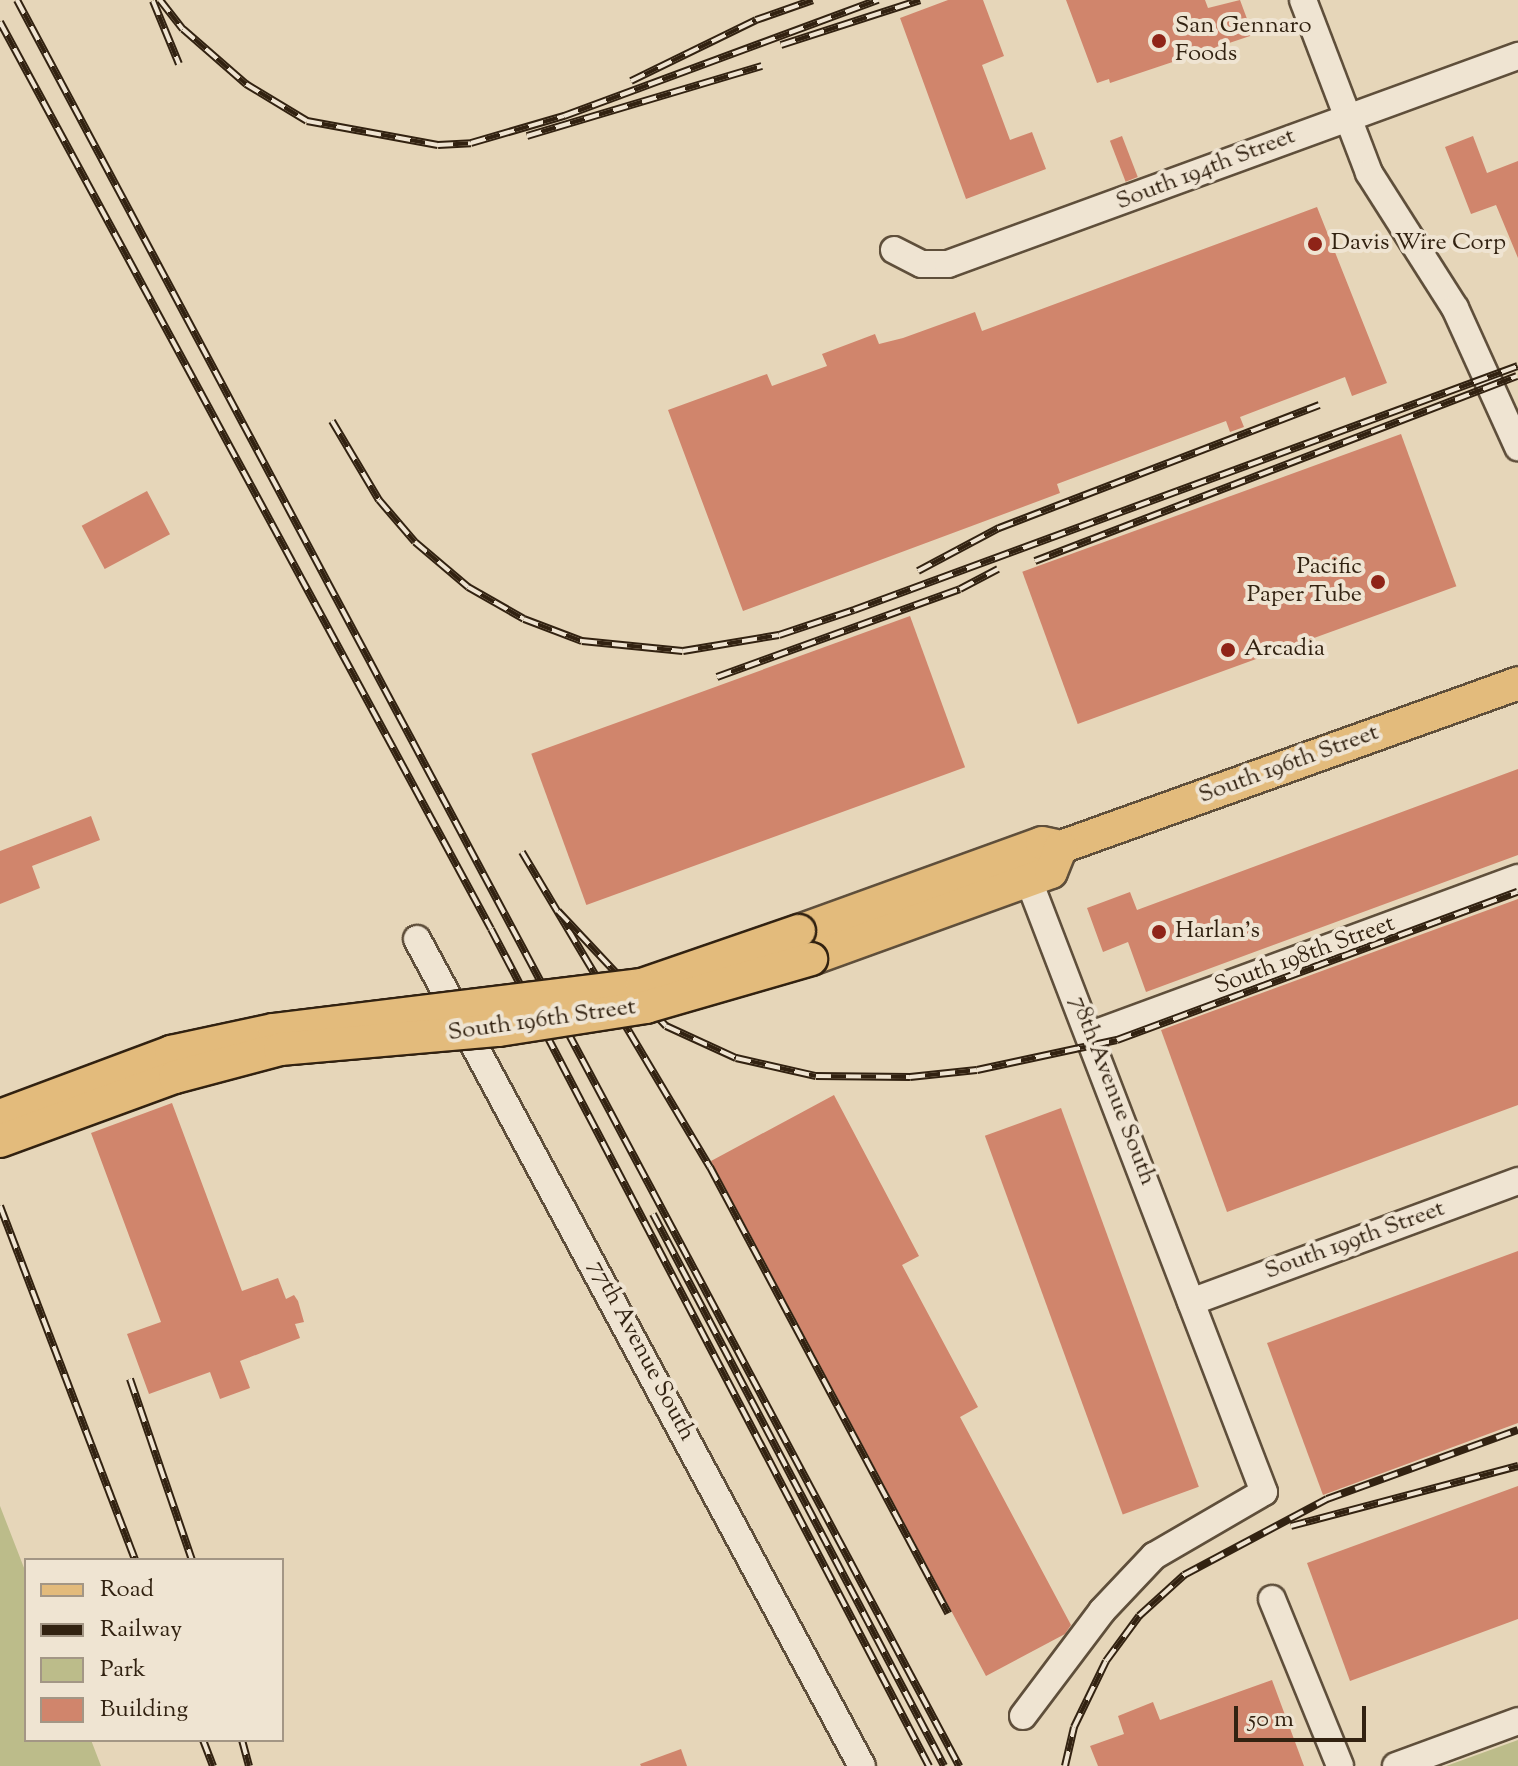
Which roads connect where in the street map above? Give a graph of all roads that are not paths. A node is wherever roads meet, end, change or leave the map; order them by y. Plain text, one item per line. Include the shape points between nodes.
1 (1303, 0) edge
2 (1518, 56) edge
3 (1346, 118) junction
4 (894, 250) dead end
5 (1518, 447) edge
6 (1518, 683) edge
7 (1061, 847) junction
8 (1518, 878) edge
9 (1029, 881) junction
10 (417, 939) dead end
11 (805, 945) junction
12 (1091, 1035) junction
13 (0, 1116) edge
14 (0, 1141) edge
15 (1518, 1181) edge
16 (1191, 1302) junction
17 (1272, 1599) dead end
18 (1023, 1716) dead end
19 (1518, 1721) edge
20 (862, 1766) edge
21 (1340, 1766) edge
22 (1396, 1766) edge

1 - 3 street
2 - 3 street, South 194th Street
3 - 4 street, South 194th Street via 948,264 922,264
3 - 5 street via 1392,216 1455,308
6 - 7 main road, South 196th Street
7 - 9 main road, South 196th Street via 1051,872
7 - 11 main road, South 196th Street via 1042,843
8 - 12 street, South 198th Street
9 - 11 main road, South 196th Street
9 - 12 street, 78th Avenue South
10 - 20 street, 77th Avenue South
11 - 13 main road, South 196th Street, bridge via 642,985 274,1030 171,1052
11 - 14 main road, South 196th Street, bridge via 646,1007 499,1030 280,1049 175,1077
12 - 16 street, 78th Avenue South
15 - 16 street, South 199th Street
16 - 18 street, 78th Avenue South via 1264,1492 1154,1556 1102,1611
17 - 21 street
19 - 22 street

